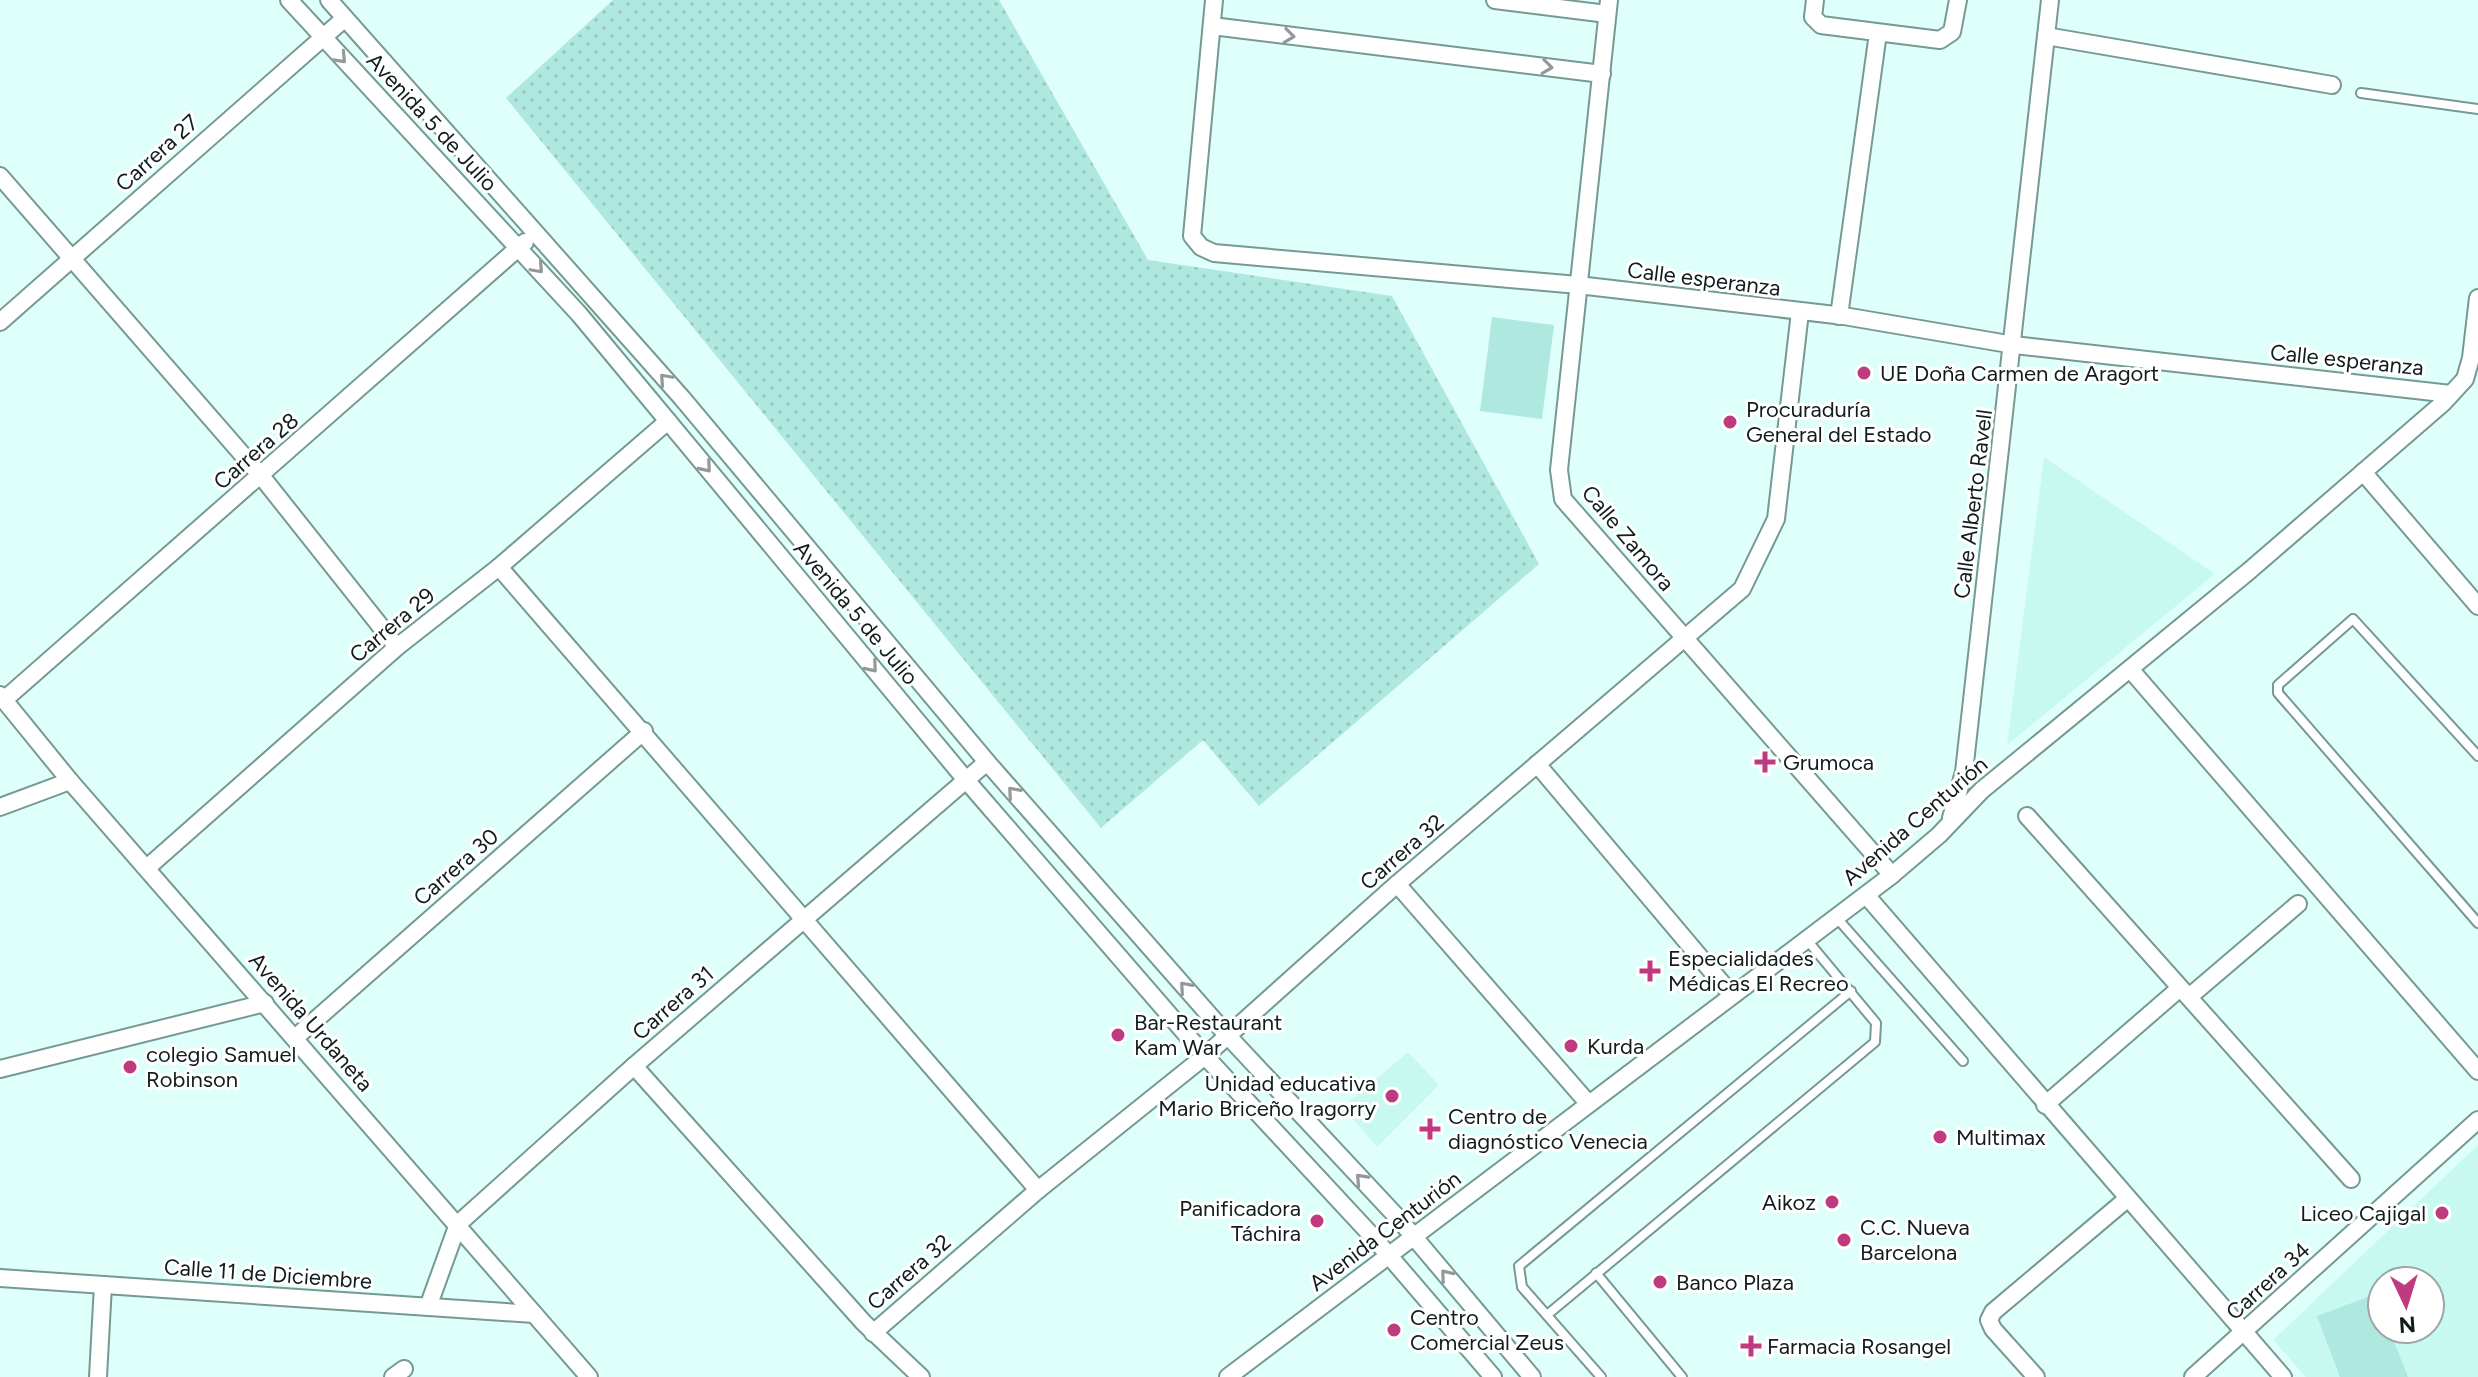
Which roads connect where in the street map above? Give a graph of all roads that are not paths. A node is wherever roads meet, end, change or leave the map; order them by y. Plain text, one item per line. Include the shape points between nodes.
1 (289, 0) edge
2 (329, 0) edge
3 (1214, 0) edge
4 (1495, 0) edge
5 (1815, 0) edge
6 (1958, 0) edge
7 (2050, 0) edge
8 (1608, 7) edge
9 (344, 19) junction
10 (1212, 26) junction
11 (1878, 33) junction
12 (2046, 36) junction
13 (321, 37) junction
14 (1602, 74) junction
15 (2332, 85) dead end
16 (2361, 93) dead end
17 (2478, 109) edge
18 (0, 176) edge
19 (536, 234) junction
20 (519, 247) junction
21 (73, 257) junction
22 (1578, 285) junction
23 (2478, 298) edge
24 (1800, 312) junction
25 (1839, 316) junction
26 (0, 322) edge
27 (2014, 345) junction
28 (2451, 394) junction
29 (668, 421) junction
30 (2363, 472) junction
31 (262, 477) junction
32 (764, 496) junction
33 (746, 514) junction
34 (499, 567) junction
35 (2478, 606) edge
36 (1684, 639) junction
37 (397, 647) junction
38 (2130, 669) junction
39 (2, 697) edge
40 (644, 731) junction
41 (2478, 756) edge
42 (987, 762) junction
43 (1537, 764) junction
44 (966, 780) junction
45 (70, 781) junction
46 (0, 807) edge
47 (2027, 816) dead end
48 (1950, 820) junction
49 (148, 867) junction
50 (1892, 875) junction
51 (1397, 884) junction
52 (1866, 895) junction
53 (2298, 904) dead end
54 (1836, 917) junction
55 (803, 920) junction
56 (2478, 923) edge
57 (1807, 939) junction
58 (1851, 991) junction
59 (2185, 993) junction
60 (1731, 994) junction
61 (265, 1003) junction
62 (1227, 1035) junction
63 (296, 1037) junction
64 (1205, 1056) junction
65 (1963, 1061) dead end
66 (634, 1066) junction
67 (0, 1069) edge
68 (2478, 1071) edge
69 (1588, 1103) junction
70 (2045, 1105) junction
71 (2478, 1120) edge
72 (2351, 1179) dead end
73 (1038, 1190) junction
74 (2127, 1199) junction
75 (458, 1224) junction
76 (1413, 1237) junction
77 (1389, 1255) junction
78 (1596, 1273) junction
79 (0, 1278) edge
80 (103, 1285) junction
81 (428, 1307) junction
82 (534, 1314) junction
83 (1547, 1315) junction
84 (2244, 1332) junction
85 (873, 1333) junction
86 (98, 1377) edge
87 (589, 1377) edge
88 (921, 1377) edge
89 (1228, 1377) edge
90 (1493, 1377) edge
91 (1532, 1377) edge
92 (1601, 1377) edge
93 (1682, 1377) edge
94 (2036, 1377) edge
95 (2193, 1377) edge
96 (2283, 1377) edge

1 - 13 street, Avenida 5 de Julio
2 - 9 street, Avenida 5 de Julio
3 - 10 street, Calle esperanza
4 - 8 street
5 - 11 street via 1813,17 1821,25
6 - 11 street via 1952,32 1940,40
7 - 12 street, Calle Alberto Ravell
8 - 14 street, Calle Zamora
9 - 13 street, Carrera 27
9 - 19 street, Avenida 5 de Julio
10 -> 14 street
10 - 22 street, Calle esperanza via 1192,236 1201,247 1214,253
11 - 25 street
12 - 15 street
12 - 27 street, Calle Alberto Ravell
13 -> 20 street, Avenida 5 de Julio
13 - 21 street, Carrera 27
14 - 22 street, Calle Zamora
16 - 17 lane
18 - 21 street
19 - 20 street, Carrera 28
32 -> 19 street, Avenida 5 de Julio
20 -> 29 street, Avenida 5 de Julio
20 - 31 street, Carrera 28
21 - 26 street, Carrera 27
21 - 31 street
22 - 24 street, Calle esperanza
22 - 36 street, Calle Zamora via 1559,470 1563,499
23 - 28 street, Avenida Centurión via 2471,358 2465,379
24 - 25 street, Calle esperanza
24 - 36 street, Carrera 32 via 1776,519 1742,589
25 - 27 street, Calle esperanza
27 - 28 street, Calle esperanza
27 - 48 street, Calle Alberto Ravell via 1964,772
28 - 30 street, Avenida Centurión
29 -> 33 street, Avenida 5 de Julio
29 - 34 street, Carrera 29
30 - 35 street
30 - 38 street, Avenida Centurión
31 - 37 street
31 - 39 street, Carrera 28
32 - 33 street
32 - 42 street, Avenida 5 de Julio
33 -> 44 street, Avenida 5 de Julio
34 - 37 street, Carrera 29
34 - 40 street
36 - 43 street, Carrera 32
36 - 50 street, Calle Zamora
37 - 49 street, Carrera 29
38 - 48 street, Avenida Centurión
38 - 68 street
39 - 45 street, Avenida Urdaneta
40 - 55 street
40 - 63 street, Carrera 30
41 - 56 lane via 2353,619 2278,685 2278,693
42 - 44 street, Carrera 31
62 -> 42 street, Avenida 5 de Julio
43 - 51 street, Carrera 32
43 - 60 street
44 - 55 street, Carrera 31
44 - 64 street, Avenida 5 de Julio
45 - 46 street
45 - 49 street, Avenida Urdaneta
47 - 59 street
48 - 50 street, Avenida Centurión
49 - 61 street, Avenida Urdaneta
50 - 52 street, Avenida Centurión
51 - 62 street, Carrera 32
51 - 69 street
52 - 54 street, Avenida Centurión
52 - 70 street
53 - 59 street
54 - 57 street, Avenida Centurión
54 - 65 lane
55 - 66 street, Carrera 31
55 - 73 street
57 - 58 lane
57 - 60 street, Avenida Centurión
58 - 78 lane via 1876,1023 1875,1042
58 - 83 lane via 1525,1259 1519,1266 1522,1287
59 - 70 street
59 - 72 street
60 - 69 street, Avenida Centurión
61 - 63 street, Avenida Urdaneta
61 - 67 street
62 - 64 street, Carrera 32
76 -> 62 street, Avenida 5 de Julio
63 - 75 street, Avenida Urdaneta
64 - 73 street, Carrera 32
64 - 77 street, Avenida 5 de Julio
66 - 75 street, Carrera 31
66 - 85 street
69 - 76 street, Avenida Centurión
70 - 74 street
71 - 84 street, Carrera 34
73 - 85 street, Carrera 32
74 - 84 street
74 - 94 street via 1993,1312 1993,1329
75 - 81 street, Carrera 31
75 - 82 street, Avenida Urdaneta
76 - 77 street, Avenida Centurión
91 -> 76 street, Avenida 5 de Julio
77 - 89 street, Avenida Centurión
77 - 90 street, Avenida 5 de Julio
78 - 83 lane
78 - 93 lane
79 - 80 street, Calle 11 de Diciembre
80 - 81 street, Calle 11 de Diciembre
80 - 86 street
81 - 82 street, Calle 11 de Diciembre
82 - 87 street, Avenida Urdaneta
83 - 92 lane
84 - 95 street, Carrera 34
84 - 96 street
85 - 88 street

